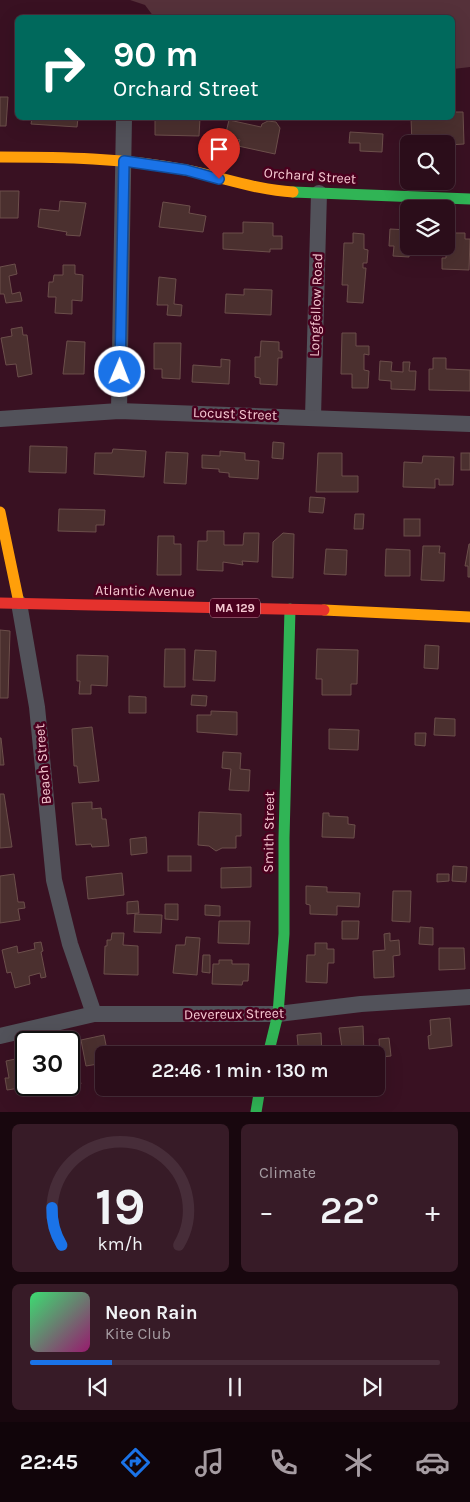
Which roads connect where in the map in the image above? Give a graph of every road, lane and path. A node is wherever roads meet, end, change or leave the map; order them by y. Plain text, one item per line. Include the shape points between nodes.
1 (124, 120) edge
2 (0, 157) edge
3 (124, 161) junction
4 (319, 194) junction
5 (470, 199) edge
6 (119, 411) junction
7 (313, 417) junction
8 (0, 419) edge
9 (470, 424) edge
10 (0, 512) edge
11 (0, 603) edge
12 (19, 603) junction
13 (290, 609) junction
14 (470, 617) edge
15 (470, 997) edge
16 (94, 1014) junction
17 (278, 1014) junction
18 (0, 1036) edge
19 (270, 1046) edge
20 (259, 1096) edge
21 (256, 1112) edge

1 - 3 street
2 - 3 street, Orchard Street
3 - 4 street, Orchard Street via 186,170 274,191
3 - 6 street
4 - 5 street, Orchard Street
4 - 7 street, Longfellow Road
6 - 7 street, Locust Street
6 - 8 street, Locust Street
7 - 9 street, Locust Street
10 - 12 street, Beach Street
11 - 12 street, Atlantic Avenue / MA 129
12 - 13 street, Atlantic Avenue / MA 129
12 - 16 street, Beach Street via 37,707 54,880 70,944
13 - 14 street, Atlantic Avenue / MA 129
13 - 17 street, Smith Street via 284,934
15 - 17 street, Devereux Street via 361,1004
16 - 17 street, Devereux Street
16 - 18 street, Devereux Street
17 - 19 street, Smith Street
20 - 21 street

